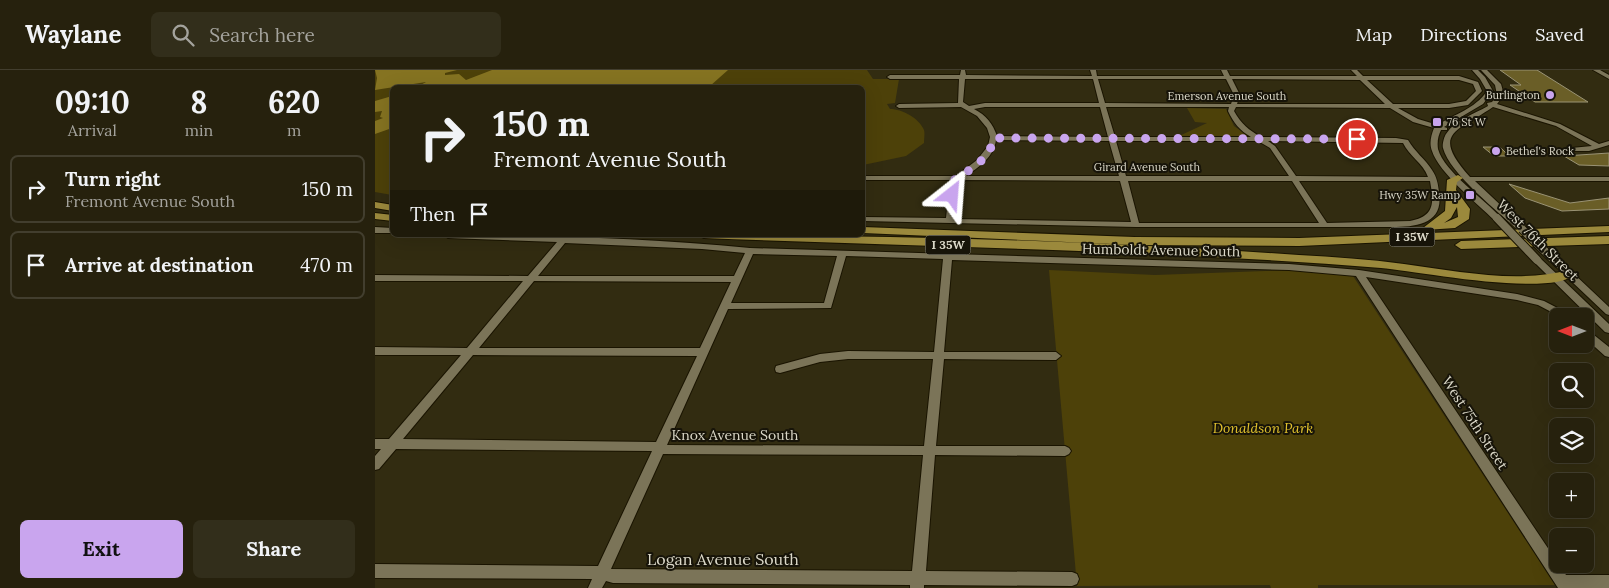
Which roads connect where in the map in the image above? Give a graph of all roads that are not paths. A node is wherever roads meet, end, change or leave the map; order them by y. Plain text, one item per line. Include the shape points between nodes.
1 (927, 70) edge
2 (1224, 70) edge
3 (1353, 70) edge
4 (1475, 70) edge
5 (1484, 70) edge
6 (1597, 70) edge
7 (963, 73) edge
8 (1094, 74) edge
9 (890, 77) dead end
10 (931, 77) junction
11 (1228, 77) junction
12 (1361, 77) junction
13 (1609, 77) edge
14 (1483, 102) junction
15 (962, 105) junction
16 (1103, 105) junction
17 (1494, 105) junction
18 (899, 106) dead end
19 (1234, 106) junction
20 (1390, 106) junction
21 (970, 108) junction
22 (1438, 128) junction
23 (1450, 131) junction
24 (994, 138) junction
25 (1113, 138) junction
26 (1260, 138) junction
27 (1609, 143) edge
28 (1599, 147) junction
29 (1571, 150) dead end
30 (1459, 174) junction
31 (865, 178) edge
32 (958, 178) junction
33 (1123, 178) junction
34 (1293, 179) junction
35 (1432, 179) junction
36 (1469, 179) junction
37 (1609, 180) edge
38 (1452, 192) joint
39 (375, 205) edge
40 (390, 208) edge
41 (375, 216) edge
42 (390, 218) edge
43 (865, 218) edge
44 (950, 222) junction
45 (1609, 222) edge
46 (1324, 224) junction
47 (1136, 225) junction
48 (1609, 229) edge
49 (865, 230) edge
50 (1417, 230) joint
51 (377, 232) edge
52 (390, 232) edge
53 (1525, 233) junction
54 (494, 237) edge
55 (762, 237) edge
56 (563, 240) junction
57 (1609, 240) edge
58 (1299, 242) junction
59 (750, 252) junction
60 (1193, 252) junction
61 (842, 254) junction
62 (948, 257) junction
63 (1359, 273) junction
64 (1569, 274) junction
65 (375, 278) edge
66 (530, 279) junction
67 (737, 279) junction
68 (1556, 279) junction
69 (725, 306) junction
70 (1551, 308) edge
71 (1609, 312) edge
72 (1609, 330) edge
73 (1594, 340) edge
74 (375, 351) edge
75 (469, 352) junction
76 (704, 352) junction
77 (1609, 353) edge
78 (938, 356) junction
79 (1056, 356) dead end
80 (780, 369) dead end
81 (375, 444) edge
82 (394, 444) junction
83 (660, 448) junction
84 (929, 451) junction
85 (1065, 451) dead end
86 (375, 465) edge
87 (375, 571) edge
88 (602, 573) junction
89 (1072, 579) dead end
90 (1609, 582) edge
91 (917, 583) edge
92 (1564, 585) edge
93 (595, 588) edge

1 - 10 street
2 - 11 street
3 - 12 street
4 - 14 street via 1490,91
5 - 17 street via 1501,90
6 - 13 street
7 - 8 street
7 - 10 street
7 - 15 street
8 - 11 street
8 - 16 street
9 - 10 street
11 - 12 street
11 - 19 street via 1237,95
12 - 20 street
12 - 20 street, Emerson Avenue South via 1467,79 1476,83 1479,91 1468,103 1460,106
14 - 17 street
14 - 22 street
15 - 18 street
15 - 21 street
16 - 19 street, Emerson Avenue South
16 - 21 street, Emerson Avenue South via 985,105
16 - 25 street
17 - 23 street
17 - 28 street via 1558,125
19 - 20 street, Emerson Avenue South
19 - 26 street via 1231,111 1236,121 1247,132
20 - 22 street via 1408,118
21 - 24 street via 989,124
22 - 23 street
22 - 30 street, West 76th Street via 1434,145 1436,155 1447,168
23 - 30 street via 1446,147
24 - 25 street
24 - 32 street via 989,153 982,161
25 - 26 street
25 - 33 street
26 - 34 street via 1276,150
26 - 35 street, Humboldt Avenue South via 1406,141 1429,170
27 - 28 street
28 - 29 street
30 - 36 street
30 - 38 highway via 1452,180
30 - 68 street, West 76th Street, bridge
31 - 32 street, Girard Avenue South
32 - 33 street, Girard Avenue South
32 - 44 street via 953,181
33 - 34 street, Girard Avenue South
33 - 47 street
34 - 35 street, Girard Avenue South
34 - 46 street
35 - 46 street, Humboldt Avenue South via 1438,201 1433,214 1427,218 1400,225
36 - 37 street
36 - 64 street, West 76th Street, bridge
38 - 50 highway via 1464,209 1463,219 1451,226
39 - 40 highway
41 - 42 highway
43 - 44 street, Humboldt Avenue South
44 - 47 street, Humboldt Avenue South
45 - 53 highway
46 - 47 street, Humboldt Avenue South
48 - 53 highway, I 35W
49 - 58 highway, I 35W via 1135,241
50 - 58 highway
51 - 52 street
53 - 58 highway, I 35W
54 - 56 street, Humboldt Avenue South
55 - 60 highway, I 35W
56 - 59 street, Humboldt Avenue South via 702,246
56 - 66 street
57 - 60 highway, I 35W
59 - 61 street, Humboldt Avenue South
59 - 67 street
60 - 68 highway via 1389,265 1503,280
61 - 62 street, Humboldt Avenue South
61 - 69 street via 828,306
62 - 63 street, Humboldt Avenue South via 1289,267
62 - 78 street
63 - 70 street, Humboldt Avenue South via 1523,298
63 - 92 street, West 75th Street
64 - 68 highway
64 - 71 street, West 76th Street
65 - 66 street
66 - 67 street
66 - 75 street
67 - 69 street
68 - 72 street, West 76th Street
69 - 76 street
73 - 77 street
74 - 75 street
75 - 76 street
75 - 82 street
76 - 83 street
78 - 79 street
78 - 80 street via 833,356
78 - 84 street
81 - 82 street, Knox Avenue South
82 - 83 street, Knox Avenue South
82 - 86 street
83 - 84 street, Knox Avenue South
83 - 88 street
84 - 85 street, Knox Avenue South
84 - 91 street
87 - 88 street, Logan Avenue South
88 - 91 street, Logan Avenue South via 613,576
88 - 93 street
89 - 91 street, Logan Avenue South
90 - 92 street

